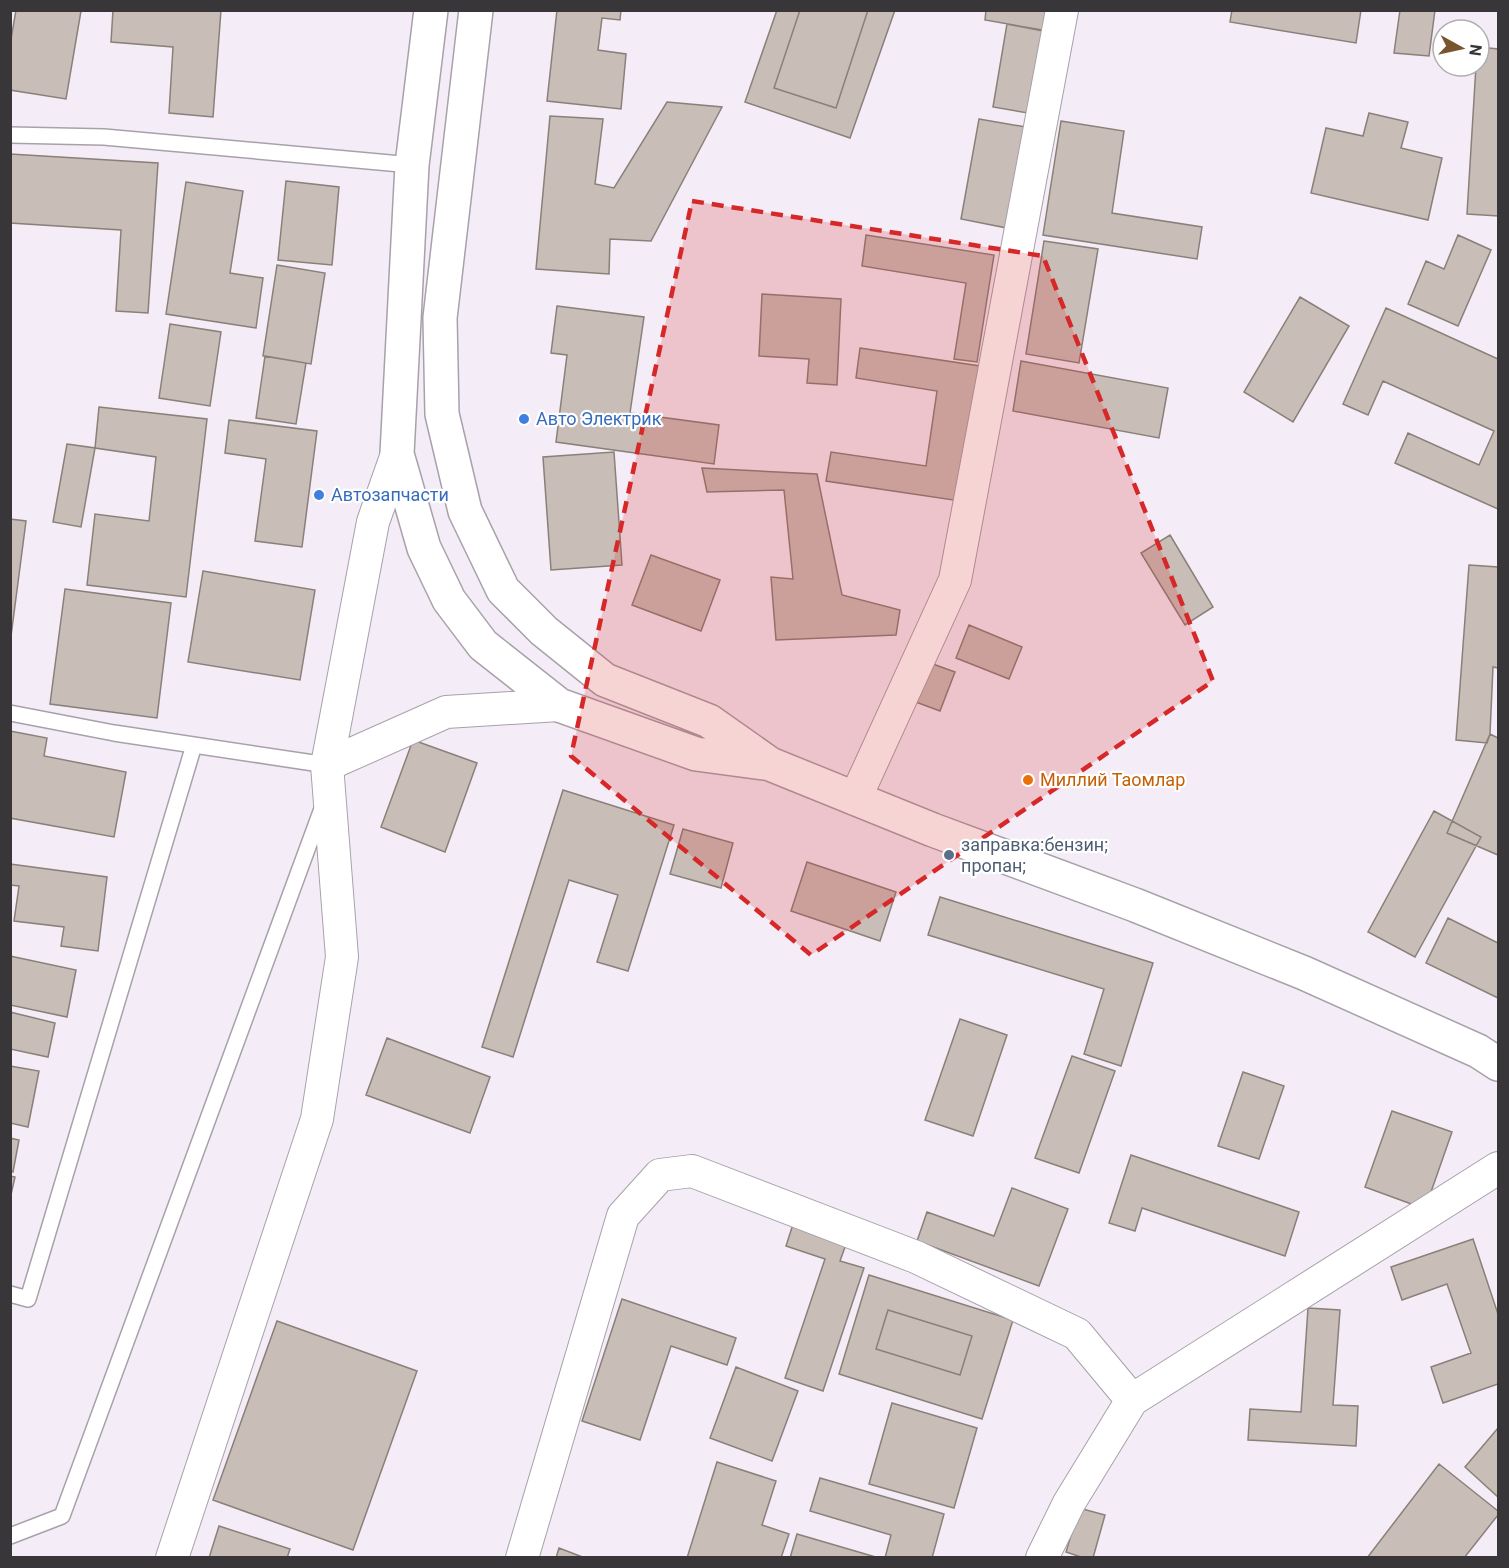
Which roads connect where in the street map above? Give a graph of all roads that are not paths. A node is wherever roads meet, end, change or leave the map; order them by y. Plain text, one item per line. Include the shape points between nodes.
1 (431, 10) edge
2 (476, 10) edge
3 (1062, 10) edge
4 (10, 135) edge
5 (412, 165) junction
6 (397, 454) junction
7 (559, 705) junction
8 (10, 713) edge
9 (194, 745) junction
10 (770, 764) junction
11 (327, 765) junction
12 (855, 799) junction
13 (1498, 1064) edge
14 (1498, 1168) edge
15 (10, 1294) edge
16 (1132, 1400) junction
17 (10, 1536) edge
18 (172, 1557) edge
19 (522, 1557) edge
20 (1042, 1557) edge

1 - 5 main road
2 - 10 main road via 440,318 442,414 465,511 502,590 544,631 605,680 709,721
3 - 12 street via 956,580
4 - 5 lane via 104,137
5 - 6 main road
6 - 7 main road via 424,548 449,600 483,645
6 - 11 street via 373,522
7 - 10 main road via 696,754
7 - 11 street via 446,712
8 - 9 lane
9 - 11 lane
9 - 15 lane via 28,1299
10 - 12 main road
11 - 17 lane via 328,790 62,1516
11 - 18 street via 342,957 317,1119
12 - 13 main road via 1304,973
14 - 16 street
16 - 19 street via 1077,1334 1045,1318 916,1257 692,1172 660,1175 623,1216
16 - 20 street via 1069,1503

